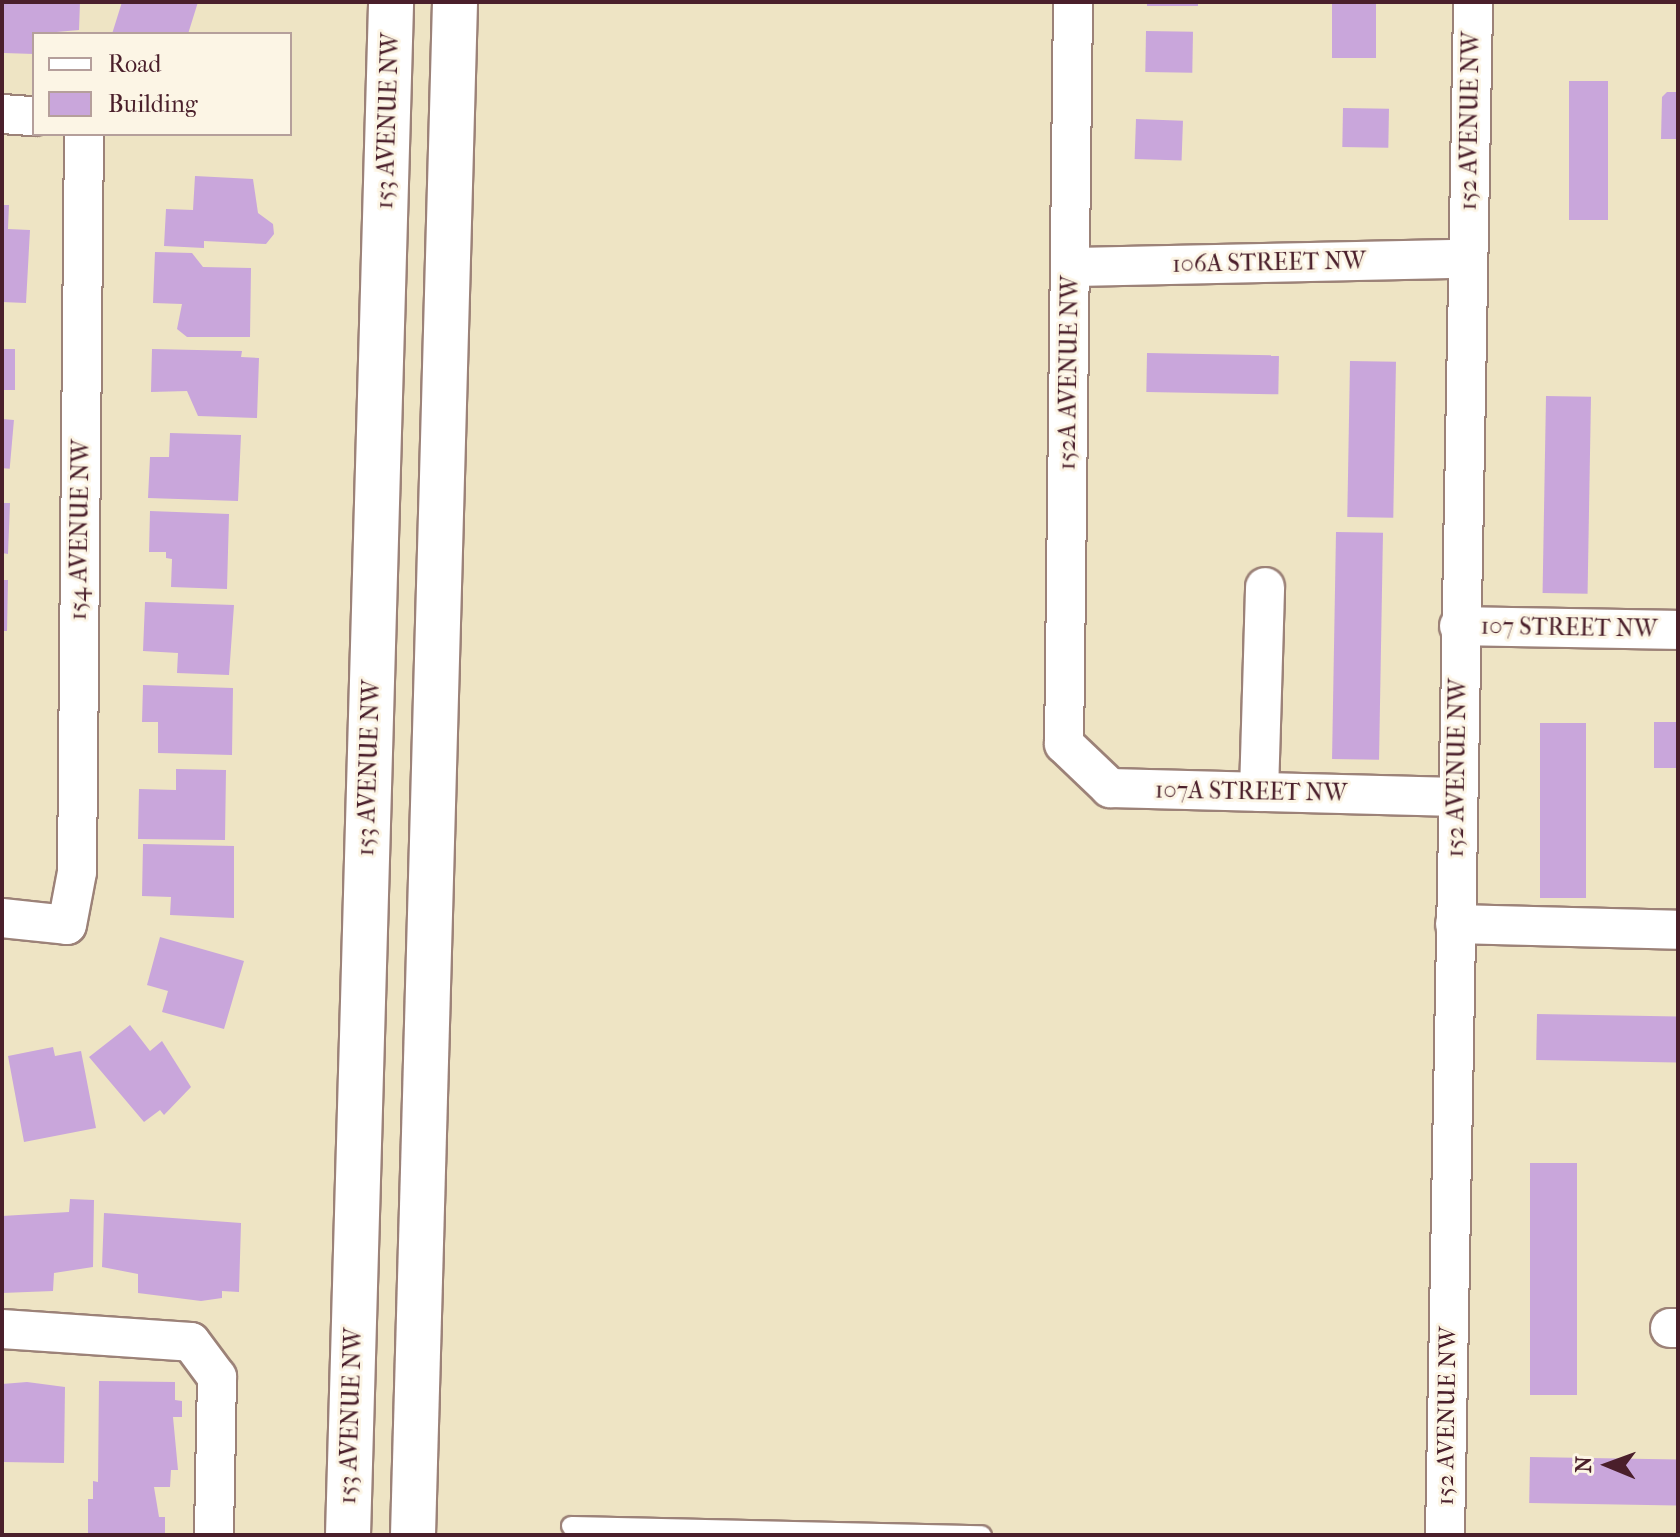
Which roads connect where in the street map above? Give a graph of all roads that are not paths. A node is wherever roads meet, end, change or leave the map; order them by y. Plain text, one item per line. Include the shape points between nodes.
1 (391, 2) edge
2 (455, 2) edge
3 (1073, 2) edge
4 (1473, 2) edge
5 (2, 114) edge
6 (32, 116) edge
7 (84, 136) edge
8 (1467, 259) junction
9 (1071, 267) junction
10 (1265, 587) dead end
11 (1459, 626) junction
12 (1678, 630) edge
13 (1064, 744) joint
14 (1259, 792) junction
15 (1457, 797) junction
16 (2, 918) edge
17 (1455, 924) junction
18 (1678, 930) edge
19 (2, 1329) edge
20 (571, 1526) dead end
21 (214, 1535) edge
22 (348, 1535) edge
23 (413, 1535) edge
24 (982, 1535) edge
25 (1445, 1535) edge

1 - 22 main road, 153 AVENUE NW
2 - 23 main road
3 - 9 street, 152A AVENUE NW
4 - 8 street, 152 AVENUE NW
5 - 6 street
7 - 16 street, 154 AVENUE NW via 77,872 67,925
8 - 9 street, 106A STREET NW
8 - 11 street, 152 AVENUE NW
9 - 13 street, 152A AVENUE NW
10 - 14 street
11 - 12 street, 107 STREET NW
11 - 15 street, 152 AVENUE NW
13 - 14 street, 107A STREET NW via 1110,788
14 - 15 street, 107A STREET NW
15 - 17 street, 152 AVENUE NW
17 - 18 street
17 - 25 street, 152 AVENUE NW
19 - 21 street via 191,1342 217,1377
20 - 24 lane

